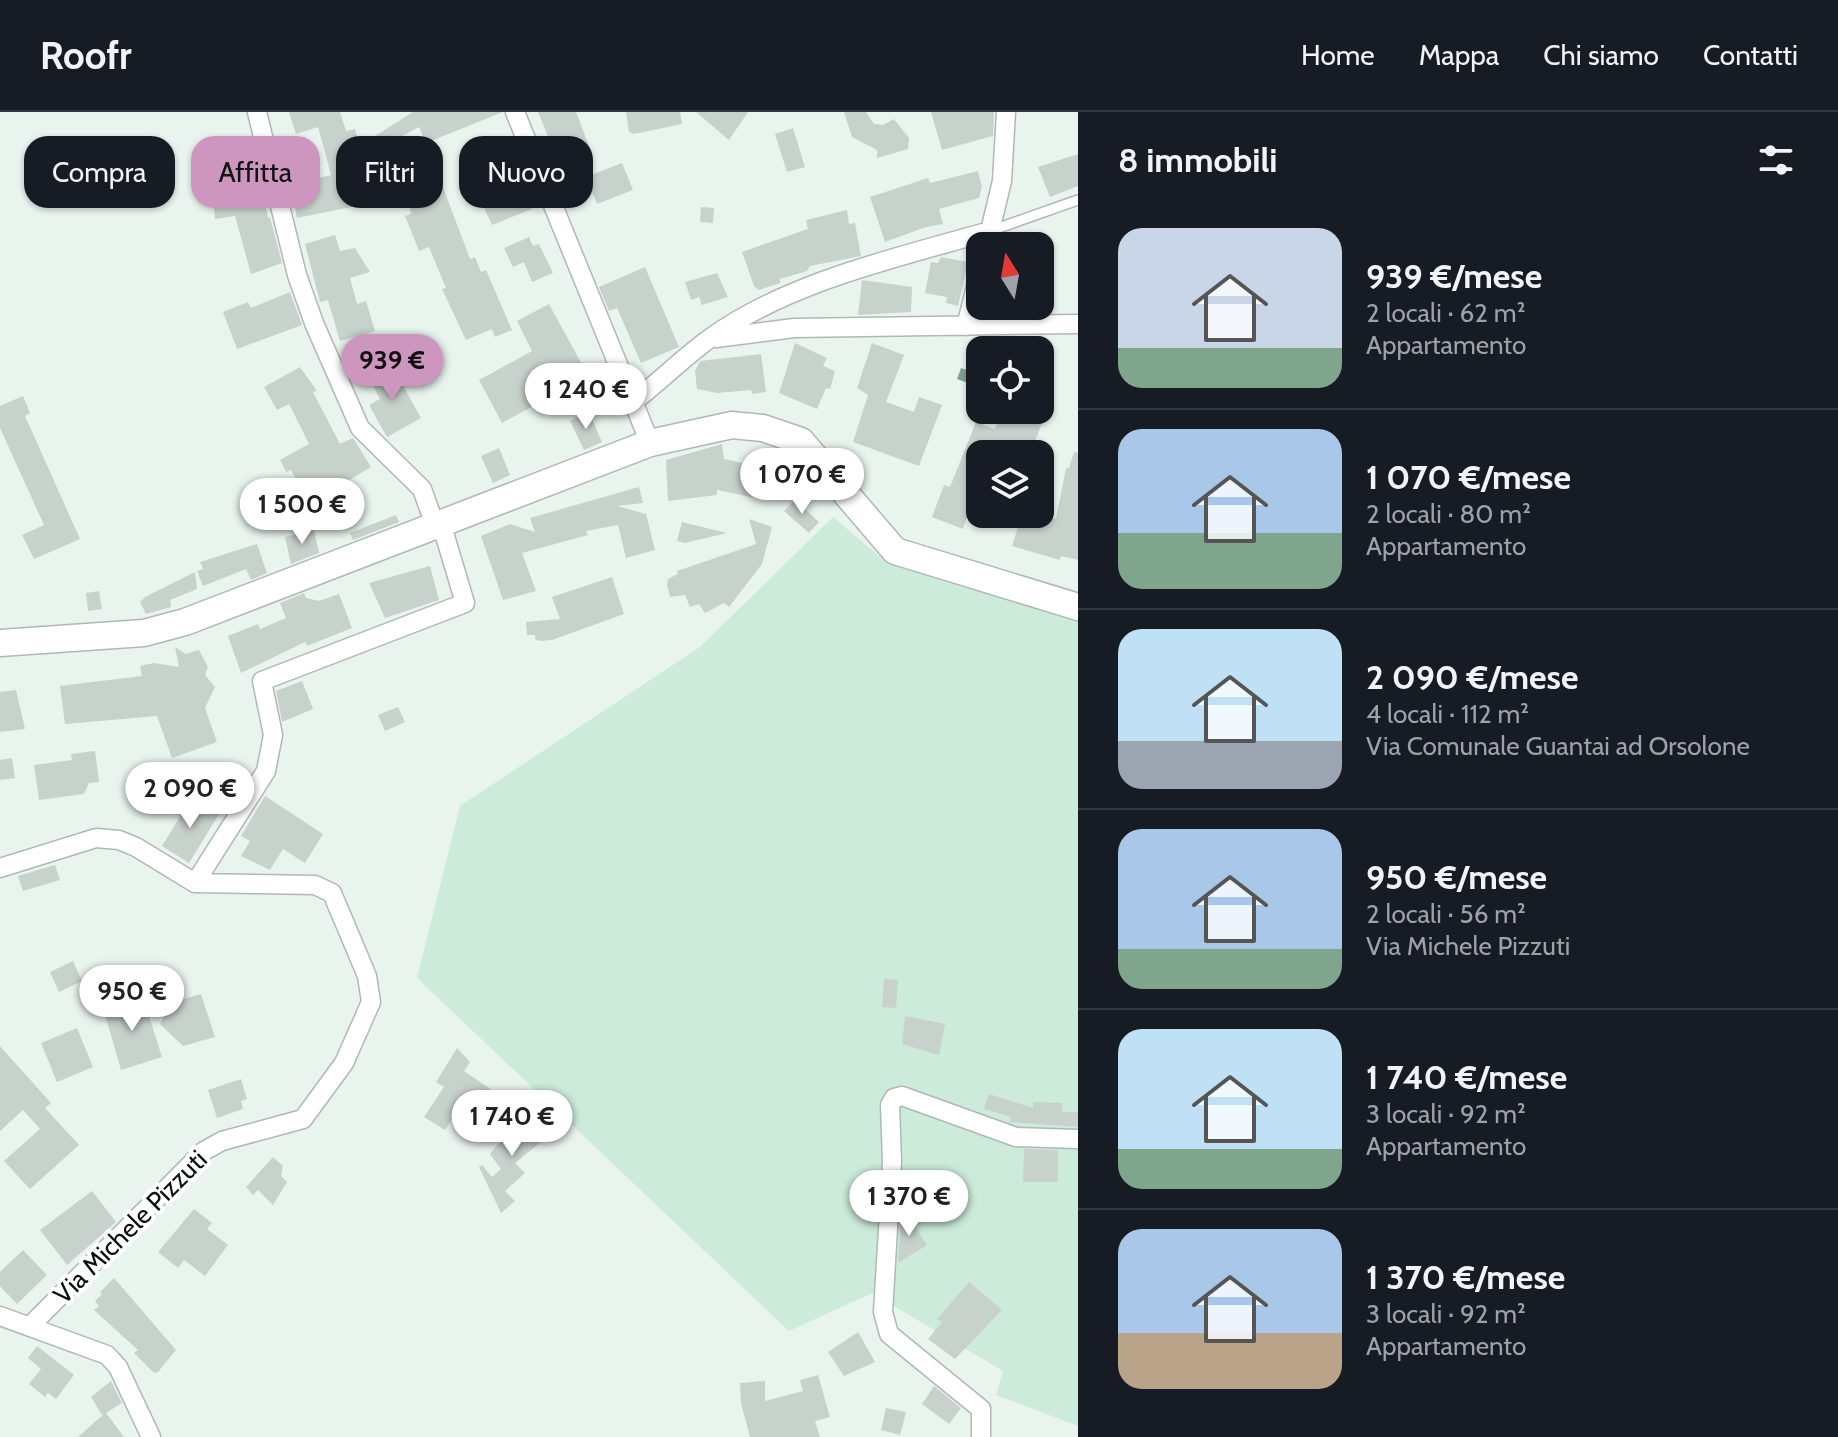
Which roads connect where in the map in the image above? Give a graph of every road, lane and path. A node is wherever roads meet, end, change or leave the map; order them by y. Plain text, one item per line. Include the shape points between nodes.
1 (257, 112) edge
2 (515, 112) edge
3 (1006, 112) edge
4 (1078, 200) edge
5 (989, 232) edge
6 (1002, 232) edge
7 (966, 243) edge
8 (968, 320) edge
9 (1078, 324) edge
10 (966, 326) junction
11 (710, 339) junction
12 (633, 402) junction
13 (650, 443) junction
14 (439, 527) junction
15 (1078, 607) edge
16 (0, 643) edge
17 (0, 868) edge
18 (195, 883) junction
19 (1078, 1139) edge
20 (0, 1316) edge
21 (30, 1326) junction
22 (151, 1437) edge
23 (981, 1437) edge

1 - 14 street via 297,275 360,428 422,489
2 - 12 street
3 - 5 street via 1002,181
4 - 6 lane
7 - 11 street via 858,269 787,297
8 - 10 street
9 - 10 street
10 - 11 street via 794,328
11 - 12 street
12 - 13 street
13 - 14 street
13 - 15 street via 732,425 763,428 801,441 895,551
14 - 16 street via 144,633
14 - 18 street via 465,603 262,681 273,735 266,771
17 - 18 street via 96,838 136,847
18 - 21 street, Via Michele Pizzuti via 288,882 332,893 367,976 371,1002 344,1063 303,1119 204,1151
19 - 23 street via 1016,1137 902,1096 890,1105 883,1312 889,1334 981,1409
20 - 21 street
21 - 22 street via 107,1355 118,1367

